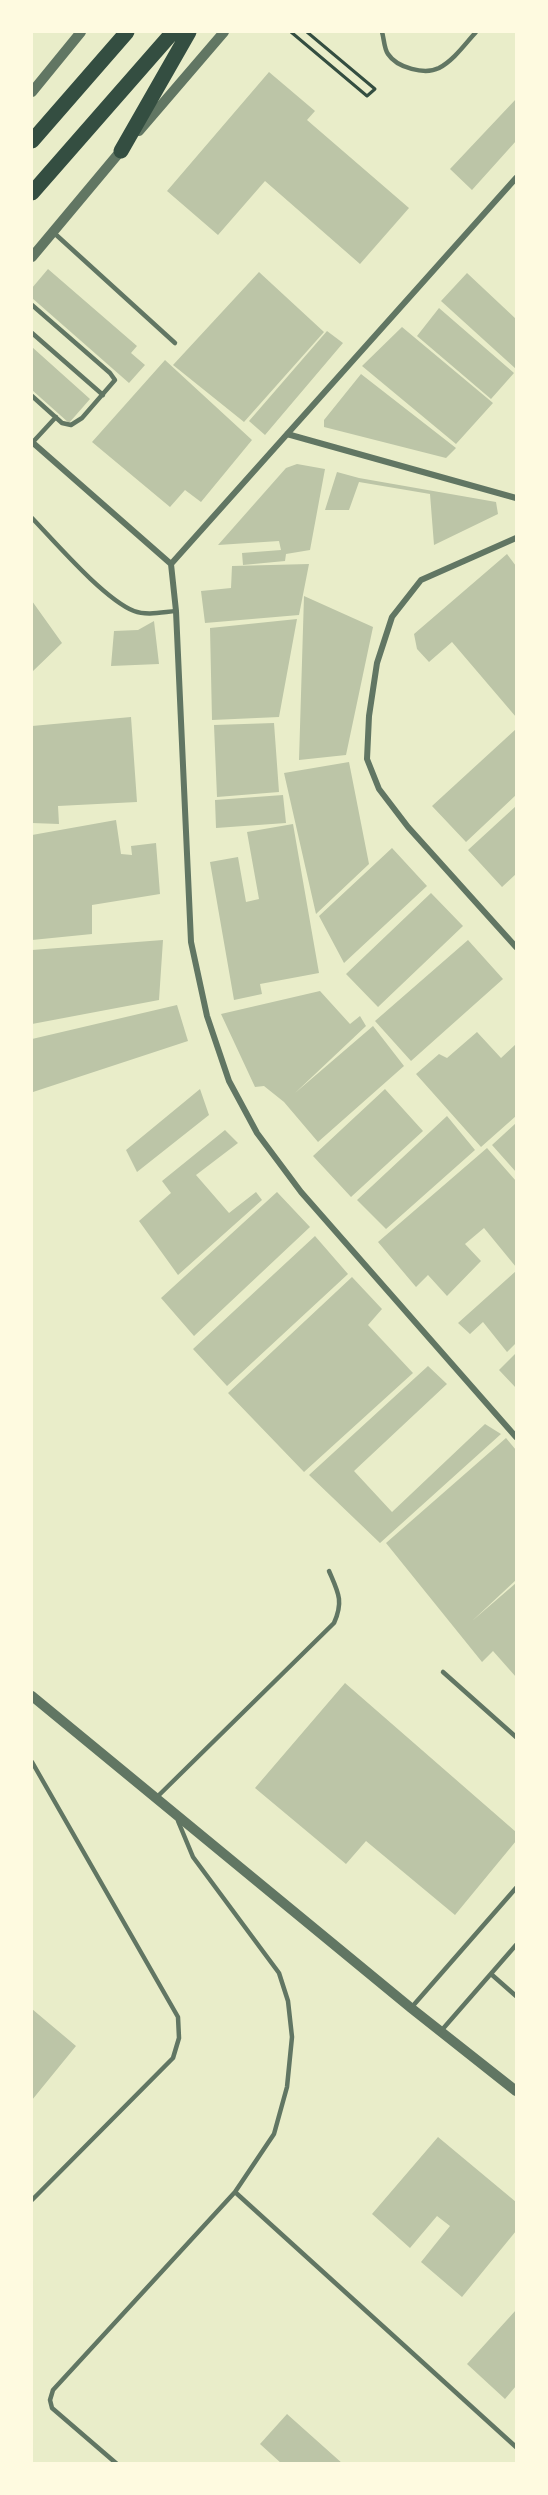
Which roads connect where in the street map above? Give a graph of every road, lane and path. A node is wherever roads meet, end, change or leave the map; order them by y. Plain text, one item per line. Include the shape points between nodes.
1 (81, 32) edge
2 (127, 32) edge
3 (173, 32) edge
4 (189, 32) edge
5 (224, 32) edge
6 (291, 32) edge
7 (307, 32) edge
8 (382, 32) edge
9 (476, 32) edge
10 (32, 92) edge
11 (32, 141) edge
12 (121, 151) junction
13 (516, 178) edge
14 (32, 193) edge
15 (53, 232) junction
16 (32, 256) edge
17 (32, 305) edge
18 (32, 333) edge
19 (175, 342) dead end
20 (103, 395) junction
21 (32, 396) edge
22 (56, 417) junction
23 (286, 434) junction
24 (32, 442) edge
25 (516, 498) edge
26 (32, 518) edge
27 (516, 538) edge
28 (171, 564) junction
29 (176, 611) junction
30 (516, 947) edge
31 (516, 1437) edge
32 (329, 1571) dead end
33 (442, 1672) dead end
34 (32, 1696) edge
35 (516, 1737) edge
36 (32, 1762) edge
37 (155, 1798) junction
38 (176, 1816) junction
39 (516, 1888) edge
40 (516, 1945) edge
41 (491, 1974) junction
42 (516, 1996) edge
43 (411, 2007) junction
44 (441, 2031) junction
45 (516, 2091) edge
46 (235, 2192) junction
47 (32, 2200) edge
48 (516, 2447) edge
49 (117, 2463) edge

1 - 10 street
2 - 11 highway
3 - 14 highway
4 - 12 highway
5 - 12 street
6 - 7 path via 367,96 375,89
8 - 9 lane via 388,54 420,71 438,69
12 - 15 street
13 - 23 street
15 - 16 street
15 - 19 lane
17 - 20 lane via 114,376 113,384
18 - 20 lane
20 - 22 lane via 71,424
21 - 22 lane
22 - 24 lane
23 - 25 street
23 - 28 street
24 - 28 street
26 - 29 lane via 115,601 136,612
27 - 30 street via 421,580 392,617 377,663 367,759 380,789 408,827
28 - 29 street
29 - 31 street via 191,942 207,1016 229,1081 257,1133 301,1192
32 - 37 lane via 340,1599 334,1623
33 - 35 lane
34 - 37 street
36 - 47 lane via 178,2018 179,2038 173,2058
37 - 38 street
38 - 43 street
38 - 46 lane via 193,1857 279,1973 288,2001 292,2037 287,2087 274,2134
39 - 43 lane
40 - 41 lane
41 - 42 lane
41 - 44 lane
43 - 44 street
44 - 45 street
46 - 48 lane
46 - 49 lane via 53,2390 52,2408

